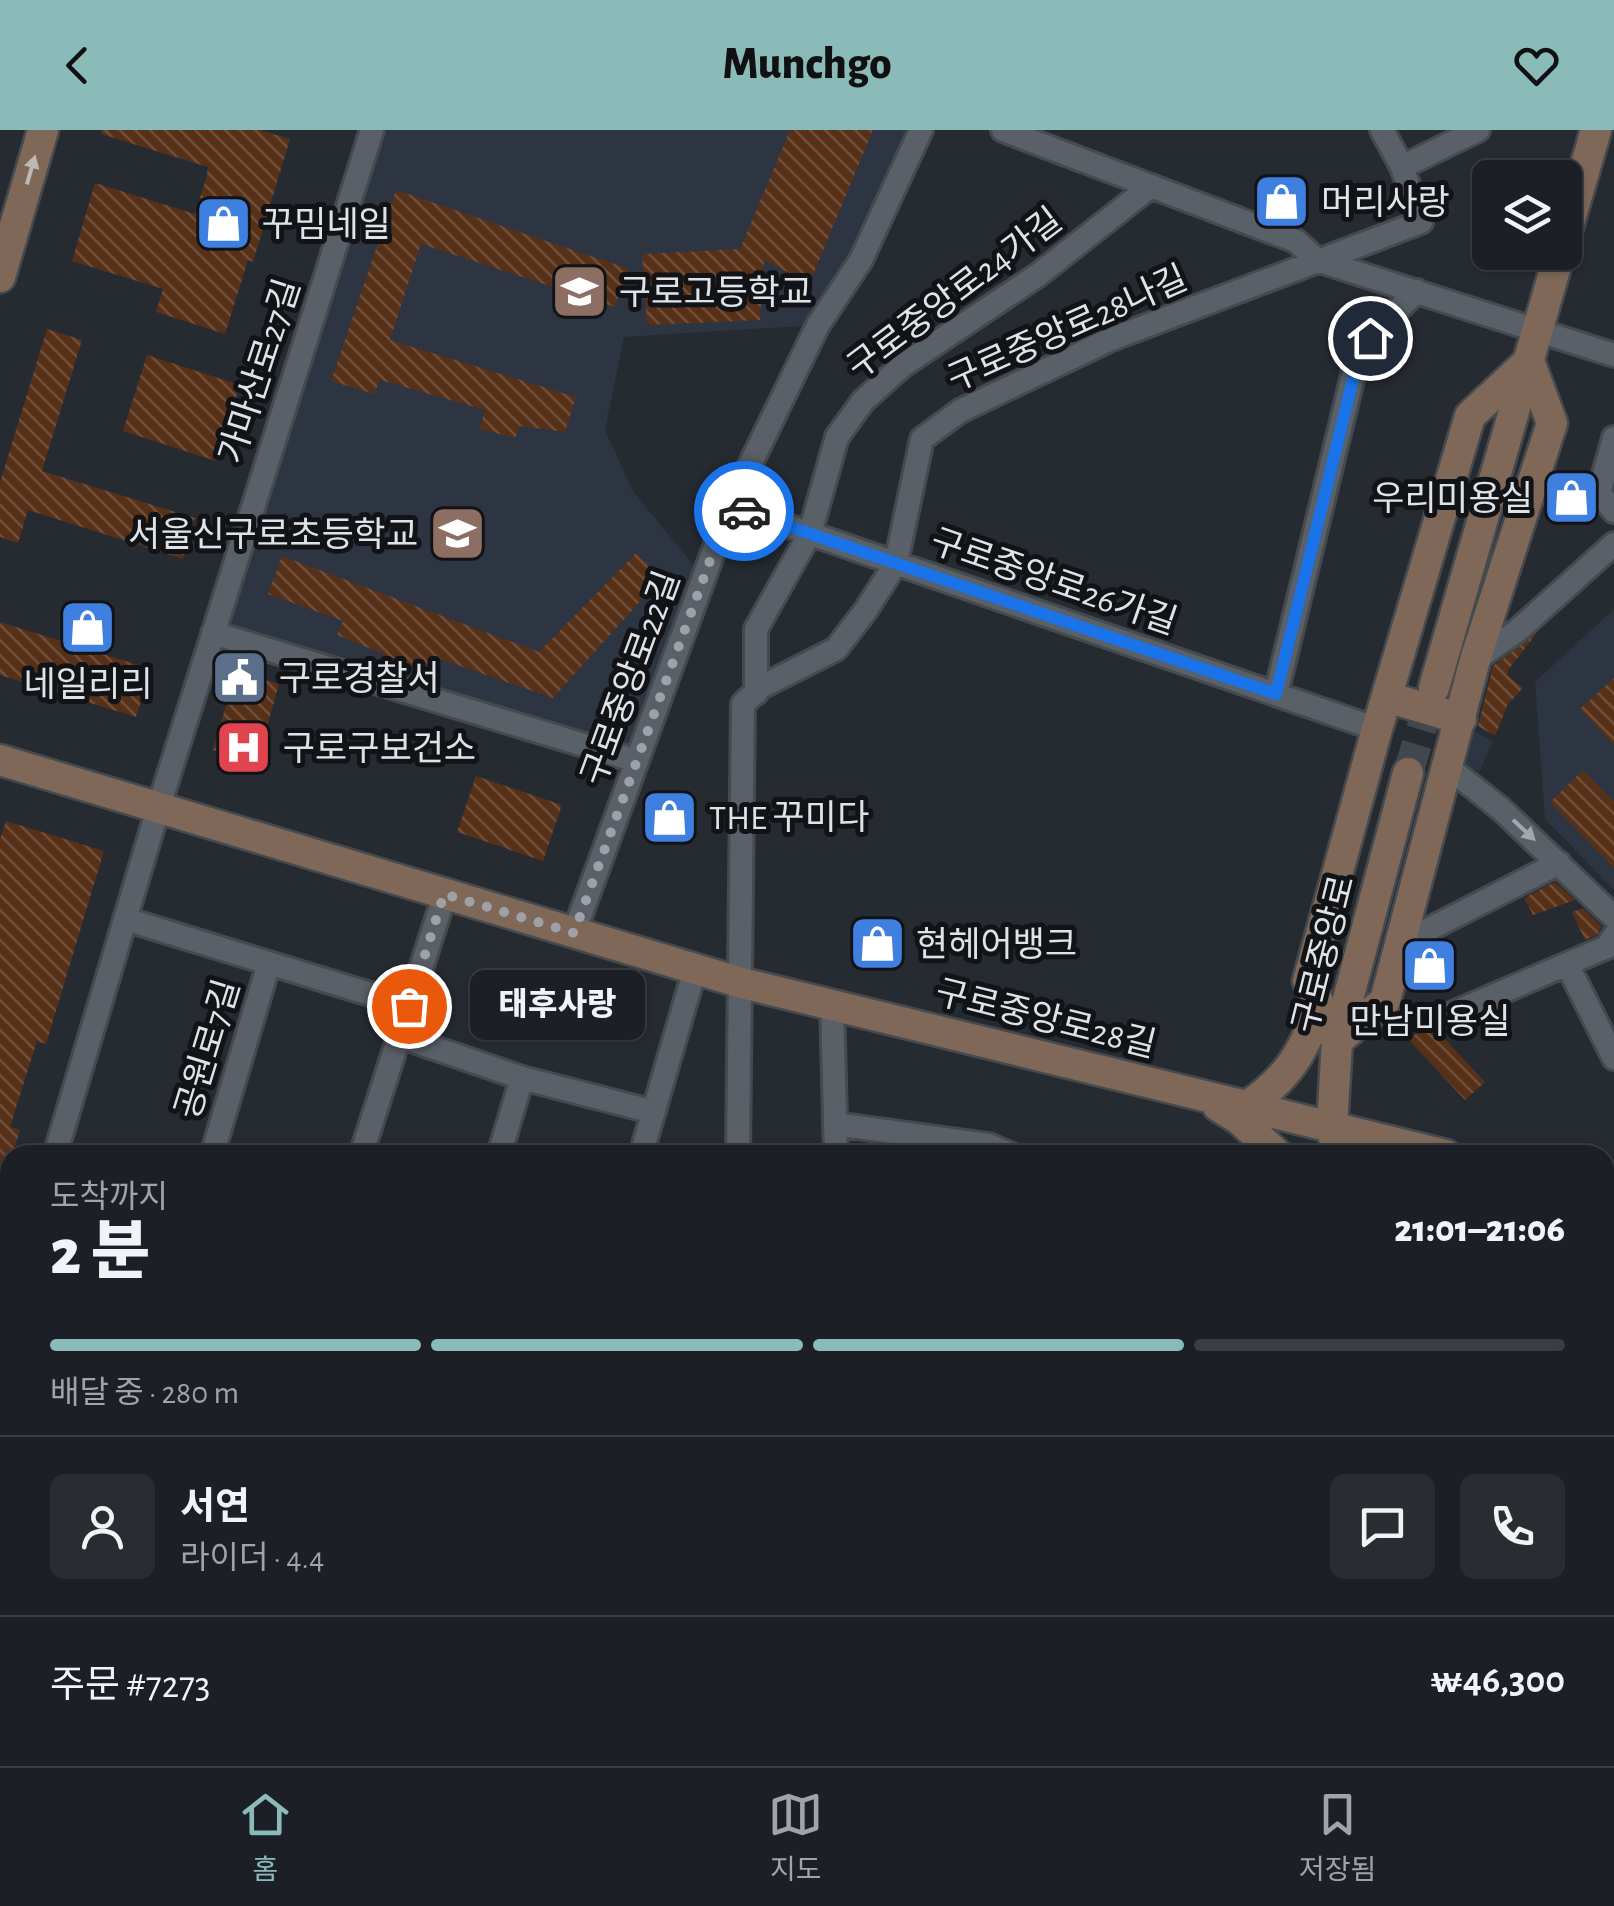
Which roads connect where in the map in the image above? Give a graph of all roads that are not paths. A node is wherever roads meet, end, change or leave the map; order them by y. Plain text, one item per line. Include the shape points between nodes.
1 (42, 130) edge
2 (372, 130) edge
3 (921, 130) edge
4 (1003, 130) edge
5 (1382, 130) edge
6 (1478, 130) edge
7 (1596, 130) edge
8 (1402, 167) junction
9 (1582, 178) edge
10 (1151, 186) junction
11 (1317, 260) junction
12 (1555, 270) edge
13 (0, 277) edge
14 (1417, 291) junction
15 (1538, 328) junction
16 (1614, 355) edge
17 (1529, 361) junction
18 (1614, 438) edge
19 (730, 506) junction
20 (1614, 511) edge
21 (810, 533) junction
22 (1614, 544) edge
23 (896, 563) junction
24 (214, 632) junction
25 (1475, 660) junction
26 (1434, 688) tunnel mouth
27 (756, 692) junction
28 (1276, 694) junction
29 (1387, 697) junction
30 (1461, 718) junction
31 (1375, 738) junction
32 (0, 760) edge
33 (637, 761) junction
34 (1449, 768) junction
35 (1408, 773) tunnel mouth
36 (158, 809) junction
37 (1560, 863) junction
38 (444, 894) junction
39 (1614, 917) edge
40 (125, 919) junction
41 (574, 933) junction
42 (1614, 936) edge
43 (1402, 943) junction
44 (269, 963) junction
45 (1567, 964) junction
46 (695, 968) junction
47 (742, 983) junction
48 (832, 1004) junction
49 (409, 1006) junction
50 (1319, 1009) junction
51 (1446, 1016) dead end
52 (399, 1036) junction
53 (1337, 1041) junction
54 (1614, 1058) edge
55 (522, 1078) junction
56 (1203, 1096) junction
57 (1248, 1106) junction
58 (654, 1112) junction
59 (835, 1124) junction
60 (1334, 1141) edge
61 (58, 1145) edge
62 (215, 1145) edge
63 (365, 1145) edge
64 (502, 1145) edge
65 (644, 1145) edge
66 (738, 1145) edge
67 (836, 1145) edge
68 (988, 1145) edge
69 (1258, 1145) edge
70 (1366, 1145) edge

13 -> 1 street
2 - 24 street, 가마산로27길
3 - 19 street, 구로중앙로22길 via 861,260 818,324
4 - 10 street
5 - 8 street
6 - 8 street
7 - 9 street
8 - 11 street via 1421,222
10 - 11 street via 1296,241
10 - 21 street, 구로중앙로24가길 via 863,401 837,437
11 - 14 street
11 - 23 street, 구로중앙로28나길 via 1110,340 960,411 922,439
12 - 15 street
14 - 15 street
14 - 28 street via 1370,338 1356,367
15 - 16 street
15 - 17 street
17 - 25 street via 1552,424
17 - 26 street
17 - 29 street via 1470,416
18 - 20 street via 1599,492
19 - 21 street, 구로중앙로26가길
19 - 33 street, 구로중앙로22길
21 - 23 street, 구로중앙로26가길
21 - 27 street via 756,628
22 - 25 street
23 - 27 street, 구로중앙로28나길 via 836,649
23 - 28 street, 구로중앙로26가길
24 - 33 street
24 - 36 street, 가마산로27길
25 - 30 street
27 - 47 street via 744,704
28 - 31 street, 구로중앙로26가길
29 - 30 street
29 - 31 street
30 - 34 street
31 - 34 street
31 - 50 street via 1308,981
32 - 36 street, 구로중앙로28길
33 - 41 street, 구로중앙로22길
34 -> 37 street
34 - 43 street
35 - 53 street, 구로중앙로
36 - 38 street, 구로중앙로28길
36 - 40 street, 가마산로27길
37 - 39 street
37 - 43 street
38 - 41 street, 구로중앙로28길
38 - 49 street
40 - 44 street
40 - 61 street, 가마산로27길
41 - 46 street, 구로중앙로28길
42 - 45 street via 1607,947
43 - 53 street via 1385,1001
44 - 49 street
44 - 62 street, 공원로7길
45 - 51 street
45 - 54 street
46 - 47 street, 구로중앙로28길
46 - 58 street
47 - 48 street, 구로중앙로28길
47 - 66 street
48 - 56 street, 구로중앙로28길
48 - 59 street
49 - 52 street
50 - 53 street
50 - 57 street via 1303,1051 1278,1084
52 - 55 street
52 - 63 street
53 - 60 street, 구로중앙로
55 - 58 street
55 - 64 street
56 - 57 street, 구로중앙로28길
56 - 69 street
57 - 60 street, 구로중앙로28길
58 - 65 street
59 - 67 street
59 - 68 street
60 - 70 street, 구로중앙로28길

